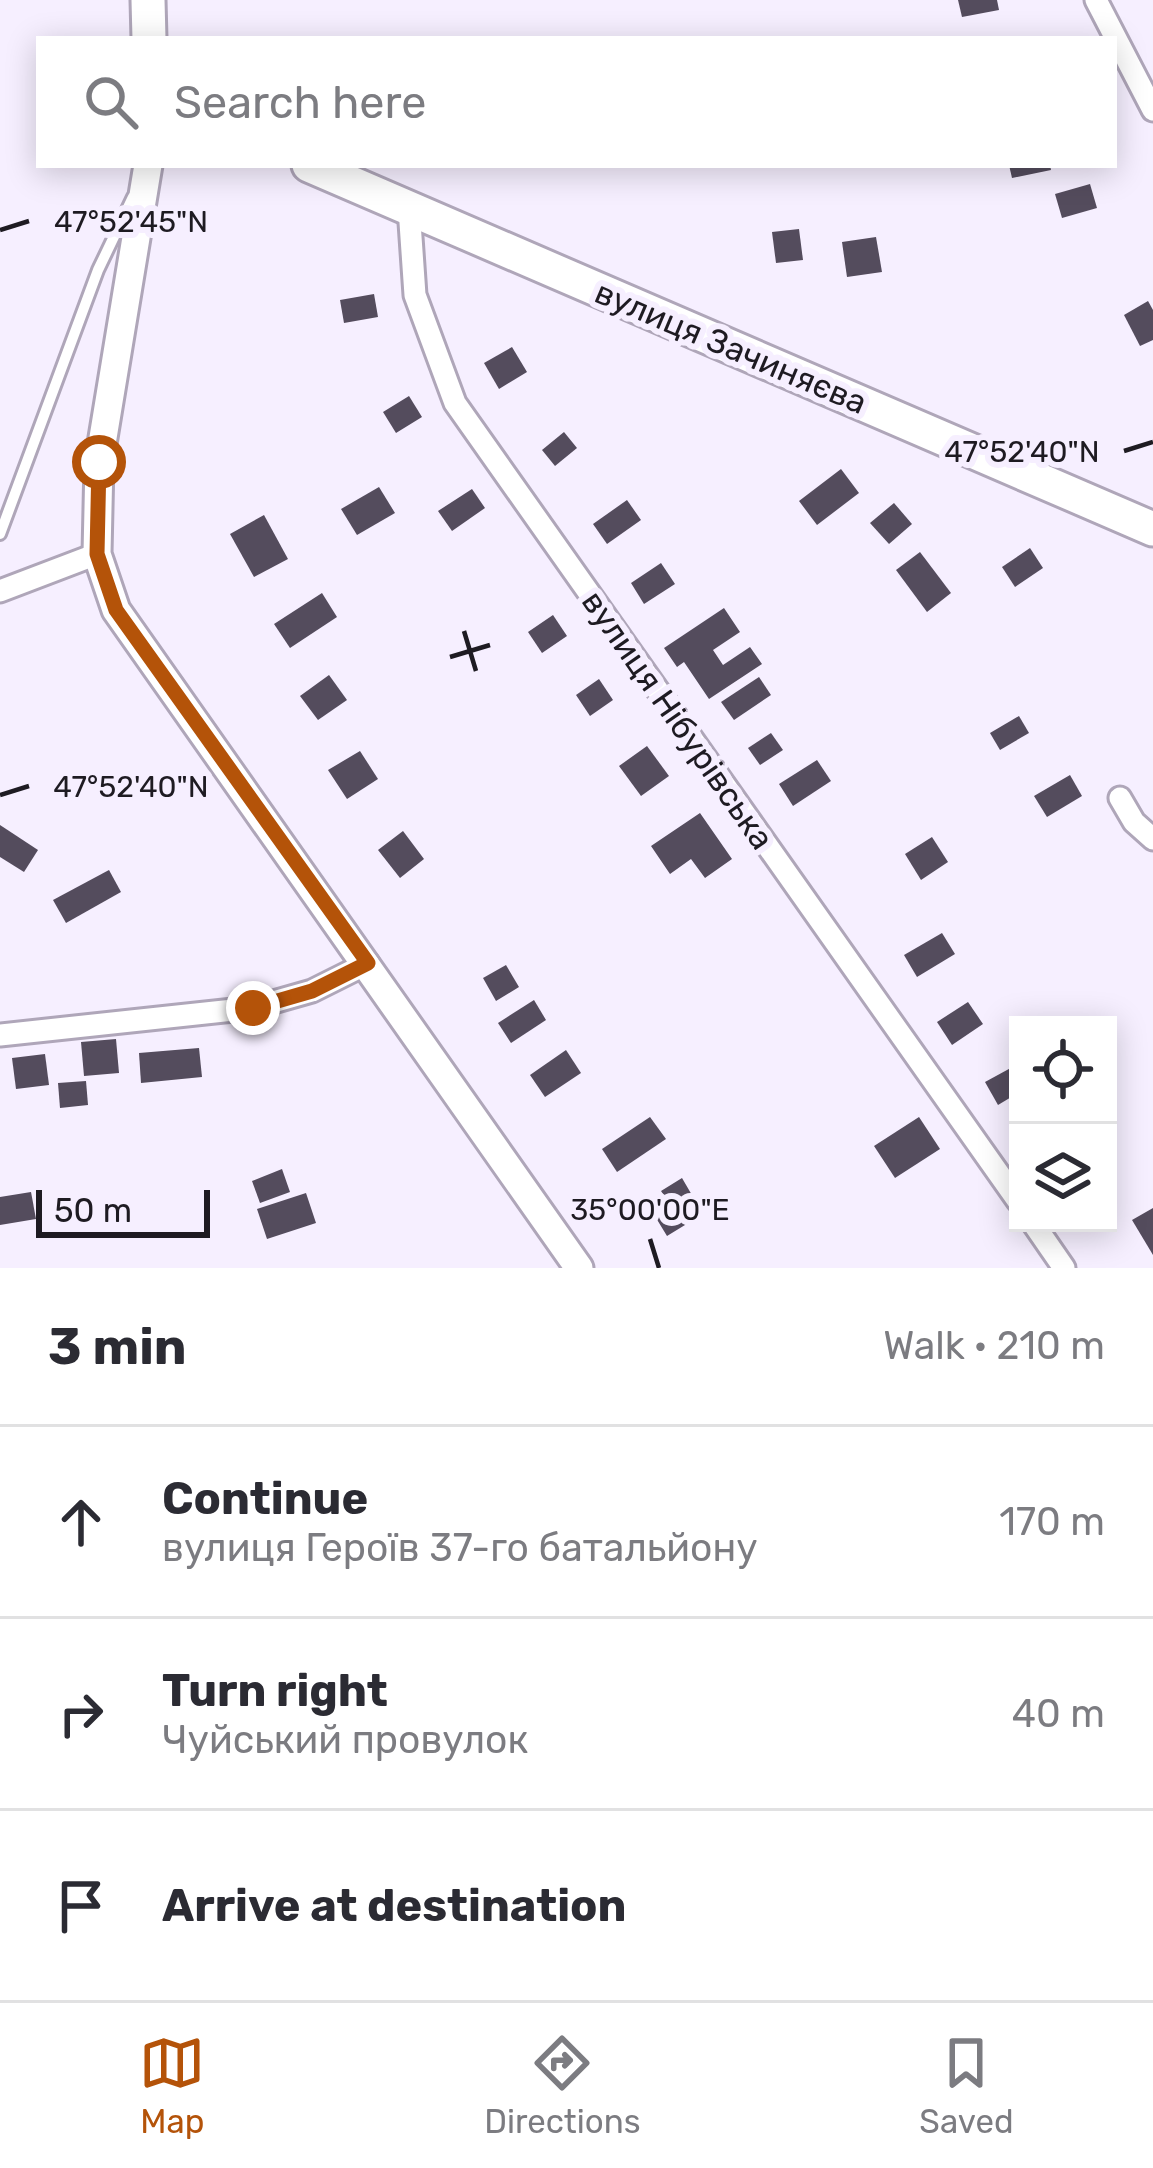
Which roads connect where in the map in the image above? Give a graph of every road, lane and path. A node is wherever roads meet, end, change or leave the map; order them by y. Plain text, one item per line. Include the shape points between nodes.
1 (148, 0) edge
2 (1096, 0) edge
3 (149, 36) edge
4 (1115, 36) edge
5 (1117, 41) edge
6 (1153, 110) edge
7 (147, 168) edge
8 (148, 168) edge
9 (316, 168) edge
10 (409, 208) junction
11 (1153, 529) edge
12 (0, 534) edge
13 (97, 554) junction
14 (0, 591) edge
15 (1120, 798) dead end
16 (1153, 839) edge
17 (368, 963) junction
18 (0, 1035) edge
19 (1009, 1189) edge
20 (1039, 1232) edge
21 (579, 1268) edge
22 (1064, 1268) edge

1 - 3 main road
2 - 4 street
5 - 6 street
7 - 12 lane via 98,270
8 - 13 street via 99,462
9 - 10 main road, вулиця Зачиняєва
10 - 11 main road, вулиця Зачиняєва
10 - 19 street, вулиця Нібурівська via 415,295 455,403
13 - 14 street
13 - 17 street via 116,610
15 - 16 street
17 - 18 street via 253,1008
17 - 21 street
20 - 22 street

